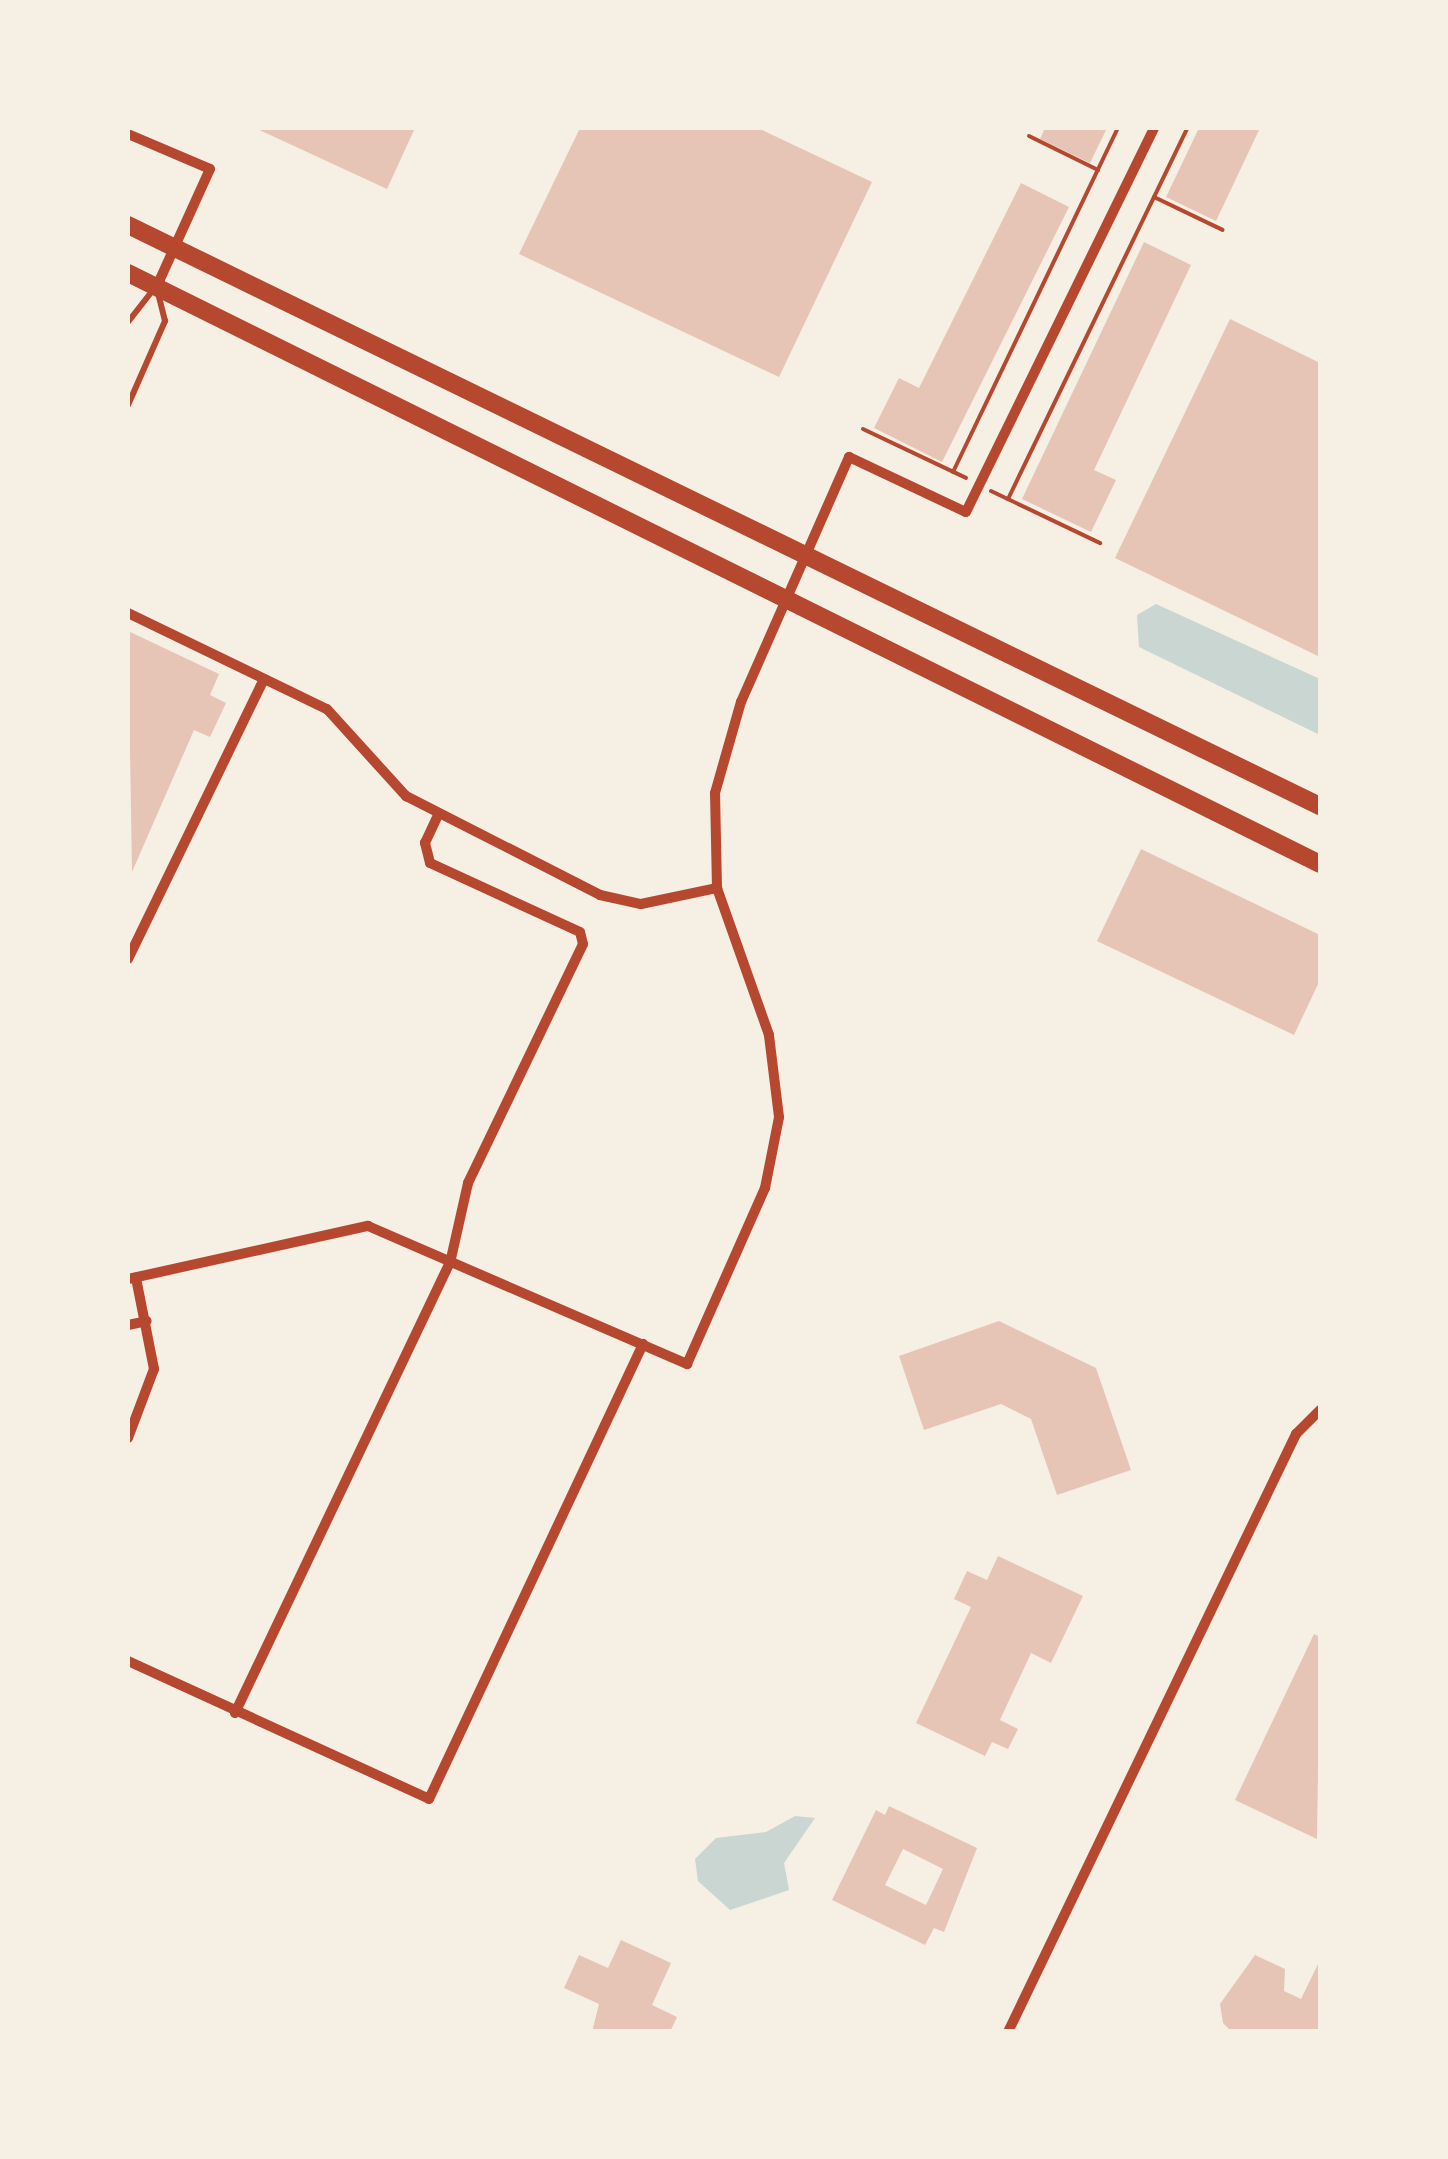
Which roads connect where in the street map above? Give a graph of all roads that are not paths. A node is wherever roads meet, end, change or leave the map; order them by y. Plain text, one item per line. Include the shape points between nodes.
1 (1154, 128) edge
2 (128, 134) edge
3 (128, 226) edge
4 (175, 248) junction
5 (128, 274) edge
6 (156, 286) junction
7 (128, 322) edge
8 (128, 405) edge
9 (811, 555) junction
10 (788, 608) junction
11 (128, 613) edge
12 (264, 679) junction
13 (1320, 806) edge
14 (438, 815) junction
15 (1320, 864) edge
16 (717, 888) junction
17 (128, 959) edge
18 (450, 1263) junction
19 (132, 1278) edge
20 (147, 1320) junction
21 (128, 1326) edge
22 (643, 1344) junction
23 (1320, 1410) edge
24 (128, 1438) edge
25 (128, 1661) edge
26 (235, 1714) junction
27 (1008, 2032) edge

1 - 9 street via 966,512 849,458
2 - 4 street via 210,169
3 - 4 main road
4 - 6 street
4 - 9 main road
5 - 6 main road
6 - 7 lane
6 - 8 lane via 165,321
6 - 10 main road
9 - 10 street
9 - 13 main road
10 - 15 main road
10 - 16 street via 723,751
11 - 12 street
12 - 14 street via 327,709 406,796
12 - 17 street
14 - 16 street via 600,895 641,904
14 - 18 street via 425,842 430,863 580,932 584,944 468,1183
16 - 22 street via 769,1035 779,1117 765,1188 687,1364
18 - 19 street via 368,1226 340,1227
18 - 22 street
18 - 26 street
19 - 20 street
20 - 21 street
20 - 24 street via 154,1369
22 - 26 street via 429,1798
23 - 27 street via 1296,1434
25 - 26 street

